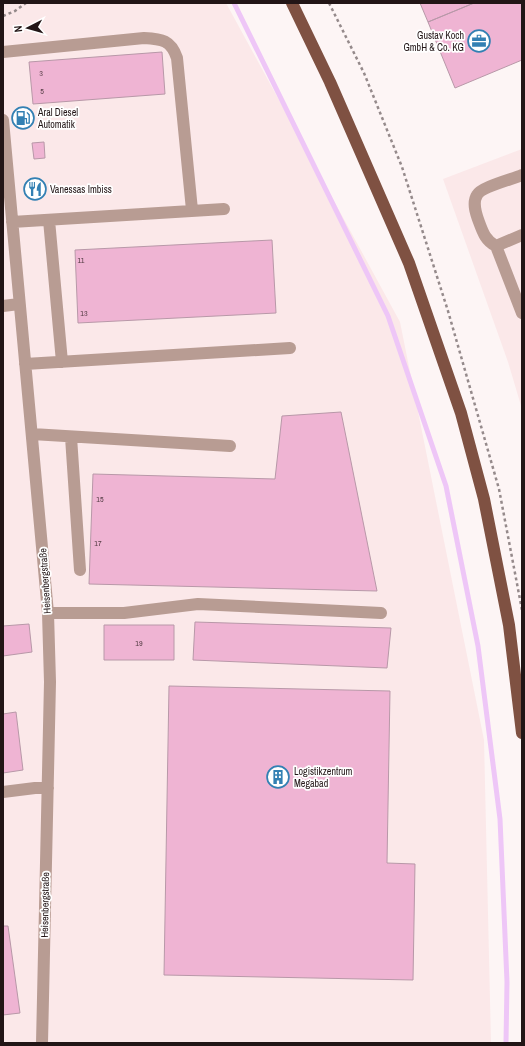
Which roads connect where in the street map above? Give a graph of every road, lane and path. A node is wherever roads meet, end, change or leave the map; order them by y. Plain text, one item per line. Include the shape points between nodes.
1 (26, 3) edge
2 (292, 3) edge
3 (329, 3) edge
4 (3, 16) edge
5 (3, 52) edge
6 (3, 120) edge
7 (5, 162) edge
8 (522, 175) edge
9 (224, 208) dead end
10 (192, 210) junction
11 (49, 220) junction
12 (12, 222) junction
13 (522, 235) edge
14 (496, 246) junction
15 (19, 304) junction
16 (3, 306) edge
17 (522, 313) edge
18 (290, 348) dead end
19 (62, 362) junction
20 (25, 364) junction
21 (32, 434) junction
22 (71, 437) junction
23 (230, 446) dead end
24 (80, 570) dead end
25 (522, 610) edge
26 (48, 613) junction
27 (381, 613) dead end
28 (522, 733) edge
29 (48, 788) junction
30 (3, 792) edge
31 (42, 1043) edge

1 - 4 path
2 - 28 main road via 333,89 409,263 461,413 484,499 509,625
3 - 25 path via 364,73 402,167 444,296 499,489
5 - 10 street via 144,38 165,41 174,49 177,58
6 - 7 street, Heisenbergstraße
7 - 12 street, Heisenbergstraße
8 - 14 street via 477,194 476,213 482,230 489,242
9 - 10 street
10 - 11 street
11 - 12 street
11 - 19 street
12 - 15 street, Heisenbergstraße
13 - 14 street
14 - 17 street
15 - 16 street
15 - 20 street, Heisenbergstraße
18 - 19 street
19 - 20 street
20 - 21 street, Heisenbergstraße
21 - 22 street
21 - 26 street, Heisenbergstraße
22 - 23 street
22 - 24 street
26 - 27 street via 124,612 198,604
26 - 29 street, Heisenbergstraße
29 - 30 street
29 - 31 street, Heisenbergstraße

